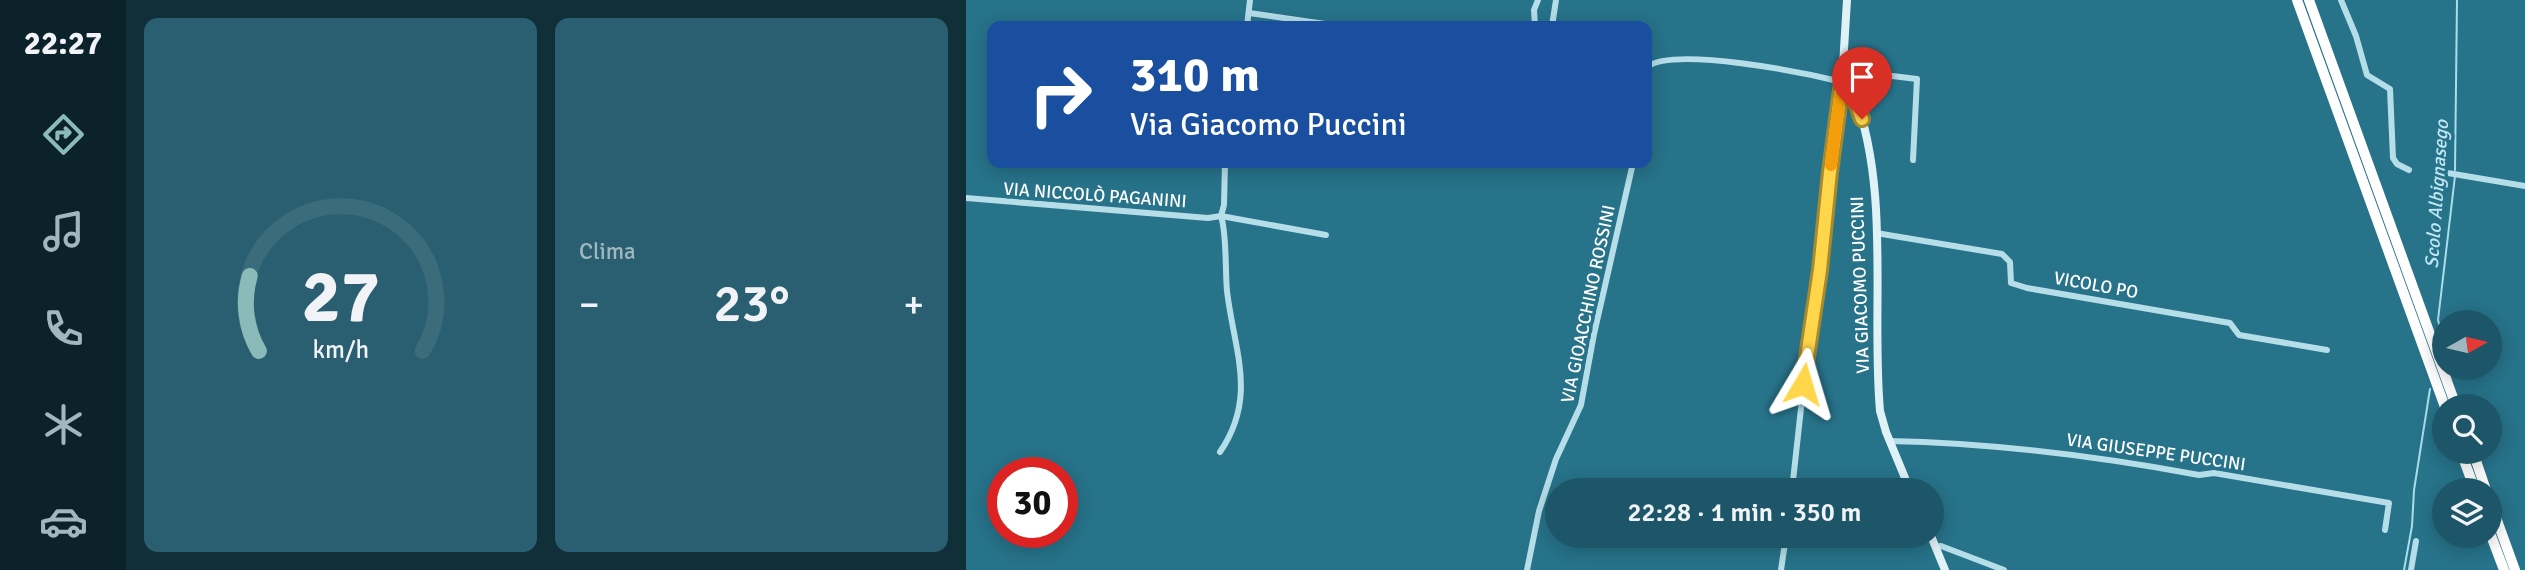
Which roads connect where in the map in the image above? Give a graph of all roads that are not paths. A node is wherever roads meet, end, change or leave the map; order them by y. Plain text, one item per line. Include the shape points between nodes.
1 (1250, 0) edge
2 (1538, 0) edge
3 (1556, 0) edge
4 (1847, 0) edge
5 (2297, 0) edge
6 (2309, 0) edge
7 (2341, 0) edge
8 (1250, 13) junction
9 (1248, 21) edge
10 (1305, 21) edge
11 (1535, 21) edge
12 (1553, 21) edge
13 (1844, 55) junction
14 (1652, 63) edge
15 (1842, 82) junction
16 (1913, 160) dead end
17 (1225, 168) edge
18 (1632, 168) edge
19 (2409, 170) dead end
20 (2436, 172) dead end
21 (2525, 186) edge
22 (966, 198) edge
23 (1221, 216) junction
24 (1876, 233) junction
25 (1326, 234) dead end
26 (2327, 350) dead end
27 (2440, 394) edge
28 (2452, 394) edge
29 (1889, 441) junction
30 (1220, 452) dead end
31 (1793, 478) edge
32 (1905, 478) edge
33 (2385, 530) dead end
34 (2502, 534) edge
35 (2416, 541) dead end
36 (1944, 547) edge
37 (1784, 548) edge
38 (1936, 548) edge
39 (2496, 548) edge
40 (1527, 570) edge
41 (1781, 570) edge
42 (1945, 570) edge
43 (2004, 570) edge
44 (2411, 570) edge
45 (2504, 570) edge
46 (2515, 570) edge

1 - 8 street
2 - 11 street
3 - 12 street
4 - 13 street
5 - 27 highway
6 - 28 highway
7 - 19 street via 2367,75 2390,89 2393,158
8 - 9 street
8 - 10 street
13 - 15 street
13 - 16 street via 1877,58 1884,75 1917,79
14 - 15 street via 1700,58
15 - 24 street, VIA GIACOMO PUCCINI via 1854,94 1867,135
15 - 31 street
17 - 23 street
18 - 40 street, VIA GIOACCHINO ROSSINI via 1581,405 1556,459
20 - 21 street
22 - 23 street, VIA NICCOLÒ PAGANINI
23 - 25 street, VIA NICCOLÒ PAGANINI
23 - 30 street via 1242,390 1236,425
24 - 26 street, VICOLO PO via 2002,254 2010,262 2011,282 2028,288 2230,323 2239,335
24 - 29 street, VIA GIACOMO PUCCINI via 1878,389
29 - 32 street, VIA GIACOMO PUCCINI
29 - 33 street, VIA GIUSEPPE PUCCINI via 2089,455 2389,503
34 - 46 highway
35 - 44 street
36 - 43 street
37 - 41 street
38 - 42 street
39 - 45 highway

